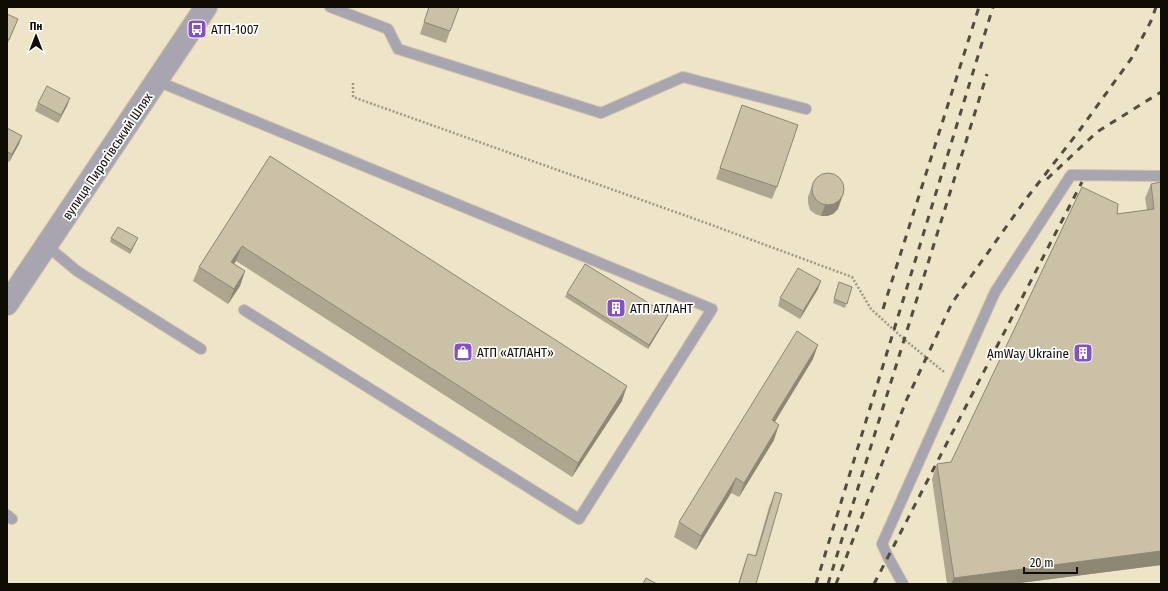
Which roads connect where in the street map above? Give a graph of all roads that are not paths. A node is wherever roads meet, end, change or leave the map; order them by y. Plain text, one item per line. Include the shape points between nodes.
1 (206, 7) edge
2 (330, 7) edge
3 (157, 81) junction
4 (806, 109) dead end
5 (1161, 176) edge
6 (47, 246) junction
7 (7, 304) edge
8 (244, 310) dead end
9 (201, 350) dead end
10 (904, 584) edge

1 - 3 street, вулиця Пирогівський Шлях
2 - 4 lane via 388,28 398,49 601,113 684,77
3 - 6 street, вулиця Пирогівський Шлях
3 - 8 lane via 712,309 579,519
5 - 10 lane via 1071,175 994,292 882,544
6 - 7 street, вулиця Пирогівський Шлях
6 - 9 lane via 77,271

